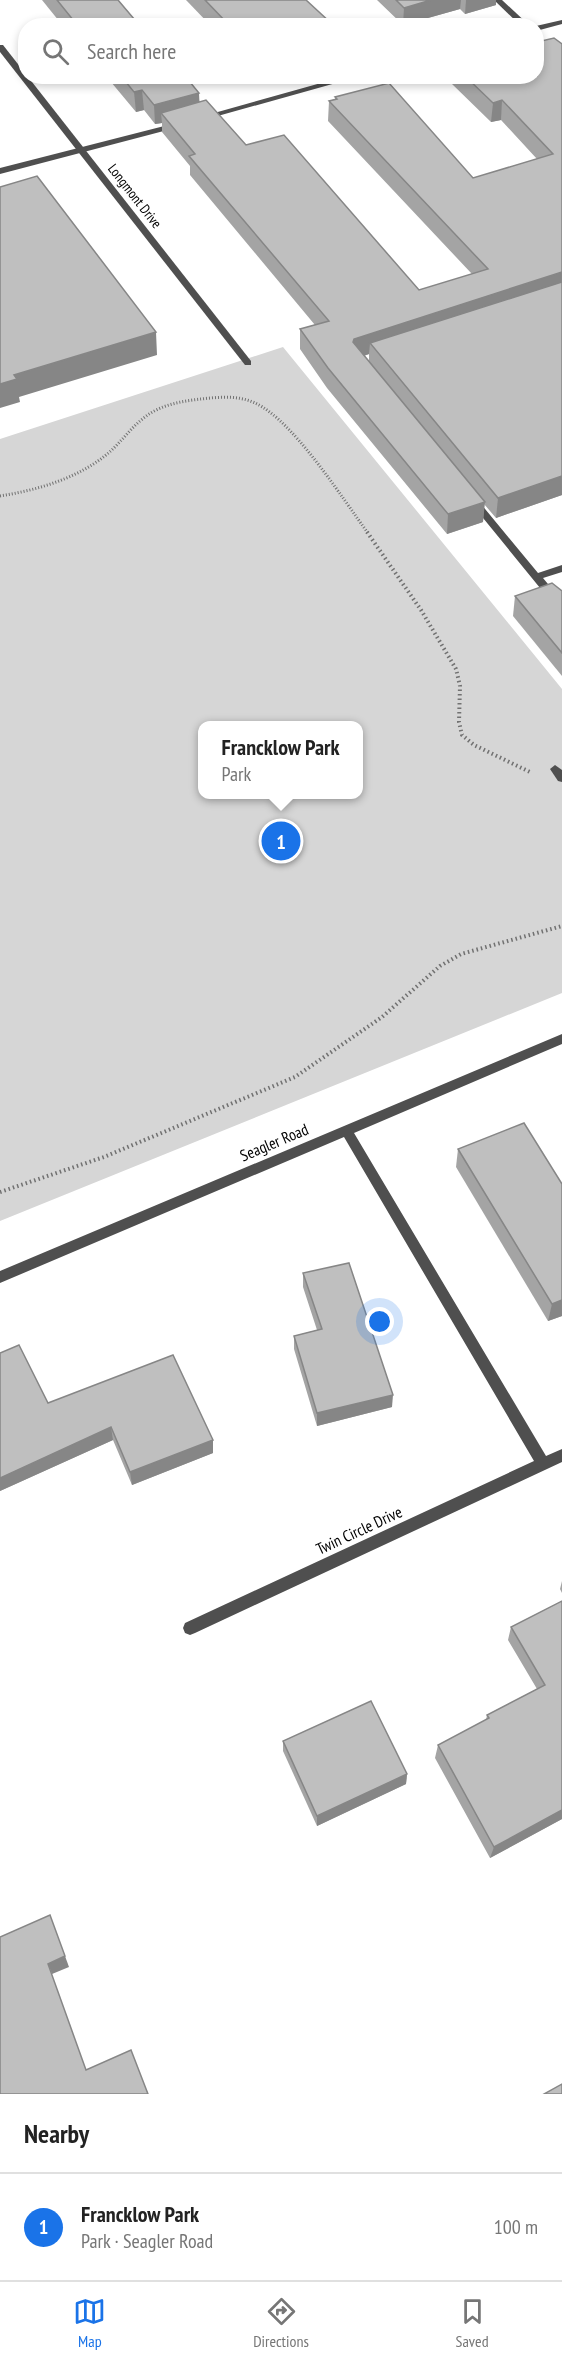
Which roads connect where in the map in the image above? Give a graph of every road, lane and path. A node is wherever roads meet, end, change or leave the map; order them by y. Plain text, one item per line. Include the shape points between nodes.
1 (498, 0) edge
2 (517, 18) edge
3 (562, 22) edge
4 (544, 27) edge
5 (544, 42) edge
6 (0, 47) edge
7 (562, 61) edge
8 (18, 70) edge
9 (29, 84) edge
10 (327, 84) edge
11 (81, 150) junction
12 (0, 171) edge
13 (248, 363) dead end
14 (462, 487) edge
15 (0, 496) edge
16 (562, 568) edge
17 (536, 577) junction
18 (562, 608) edge
19 (537, 778) dead end
20 (562, 926) edge
21 (562, 1039) edge
22 (346, 1130) junction
23 (0, 1192) edge
24 (0, 1277) edge
25 (562, 1455) edge
26 (543, 1464) junction
27 (190, 1628) dead end

1 - 2 street
3 - 4 street
5 - 7 street
6 - 8 street, Longmont Drive
9 - 11 street, Longmont Drive
10 - 11 street
11 - 12 street
11 - 13 street, Longmont Drive
14 - 17 street
15 - 19 path via 66,480 101,459 148,415 183,402 224,396 246,398 284,422 414,597 458,671 462,701 458,727 464,738 513,761
16 - 17 street
17 - 18 street
20 - 23 path via 491,944 447,962 382,1017 295,1077 104,1157
21 - 22 street, Seagler Road
22 - 24 street, Seagler Road
22 - 26 street
25 - 26 street, Twin Circle Drive
26 - 27 street, Twin Circle Drive

